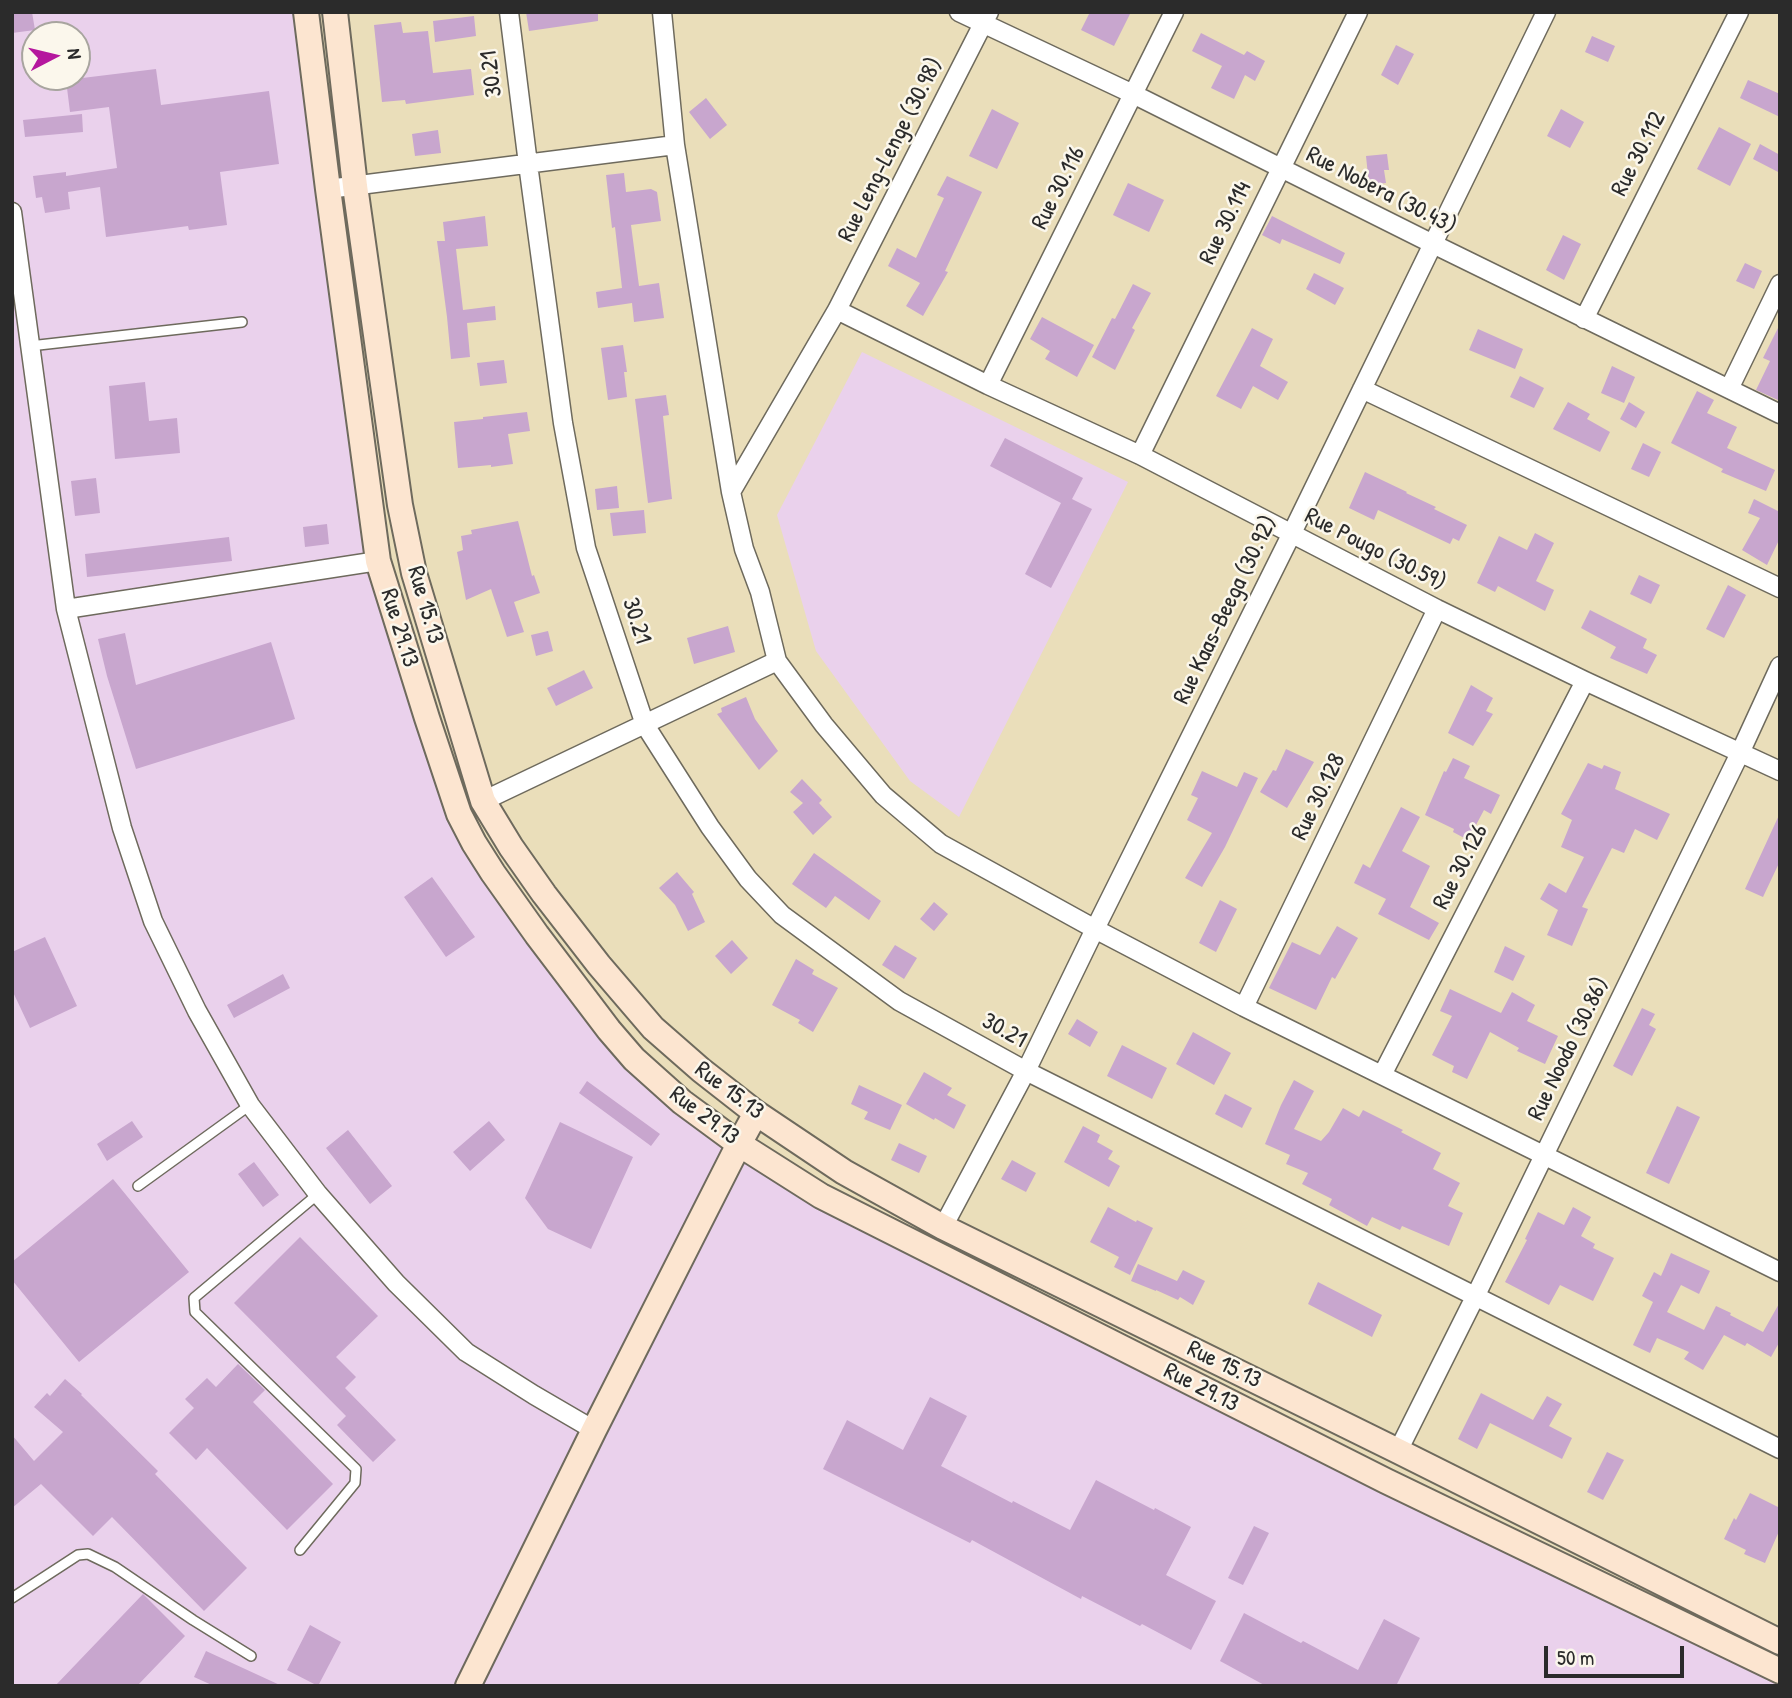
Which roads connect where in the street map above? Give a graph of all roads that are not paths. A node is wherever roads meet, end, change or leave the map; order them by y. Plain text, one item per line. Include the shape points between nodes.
1 (306, 12) edge
2 (335, 12) edge
3 (509, 12) edge
4 (662, 12) edge
5 (959, 12) edge
6 (1174, 12) edge
7 (1358, 12) edge
8 (1546, 12) edge
9 (1739, 12) edge
10 (986, 18) edge
11 (1133, 94) junction
12 (675, 145) junction
13 (528, 164) junction
14 (1280, 168) junction
15 (355, 186) junction
16 (328, 188) junction
17 (12, 212) edge
18 (1433, 244) junction
19 (1780, 284) edge
20 (837, 310) junction
21 (1584, 318) junction
22 (242, 322) dead end
23 (30, 346) junction
24 (988, 385) junction
25 (1362, 389) junction
26 (1729, 389) junction
27 (1780, 414) edge
28 (1140, 456) junction
29 (731, 492) junction
30 (1291, 535) junction
31 (378, 561) junction
32 (1780, 588) edge
33 (66, 609) junction
34 (1437, 609) junction
35 (777, 661) junction
36 (1780, 666) edge
37 (1585, 681) junction
38 (645, 725) junction
39 (1740, 753) junction
40 (1780, 771) edge
41 (483, 801) junction
42 (1095, 929) junction
43 (1244, 1007) junction
44 (1026, 1072) junction
45 (1382, 1075) junction
46 (250, 1105) junction
47 (756, 1113) junction
48 (739, 1144) junction
49 (1544, 1156) junction
50 (138, 1186) dead end
51 (318, 1194) junction
52 (943, 1227) junction
53 (1780, 1272) edge
54 (1475, 1297) junction
55 (594, 1430) junction
56 (1780, 1449) edge
57 (1398, 1451) junction
58 (300, 1550) dead end
59 (12, 1598) edge
60 (1780, 1642) edge
61 (251, 1656) dead end
62 (1780, 1671) edge
63 (472, 1684) edge

1 - 16 main road, Rue 29.13
2 - 15 main road, Rue 15.13
3 - 13 street, 30.21 / 30.21
4 - 12 street
5 - 10 street, Rue Nobera (30.43)
6 - 11 street, Rue 30.116
7 - 14 street, Rue 30.114
8 - 18 street, Rue Kaas-Beega (30.92)
9 - 21 street, Rue 30.112
10 - 11 street, Rue Nobera (30.43)
10 - 20 street, Rue Leng-Lenge (30.98)
11 - 14 street, Rue Nobera (30.43)
11 - 24 street, Rue 30.116
12 - 13 street
12 - 29 street
13 - 15 street
13 - 38 street, 30.21 / 30.21 via 563,423 586,548
14 - 18 street, Rue Nobera (30.43)
14 - 28 street, Rue 30.114
15 - 16 street
15 - 41 main road, Rue 15.13 via 409,550
16 - 31 main road, Rue 29.13
17 - 23 street
18 - 21 street, Rue Nobera (30.43)
18 - 25 street, Rue Kaas-Beega (30.92)
19 - 26 street
20 - 24 street, Rue Pougo (30.59)
20 - 29 street, Rue Leng-Lenge (30.98)
21 - 26 street, Rue Nobera (30.43)
22 - 23 lane
23 - 33 street
24 - 28 street, Rue Pougo (30.59)
25 - 30 street, Rue Kaas-Beega (30.92)
25 - 32 street
26 - 27 street, Rue Nobera (30.43)
28 - 30 street, Rue Pougo (30.59)
29 - 35 street
30 - 34 street, Rue Pougo (30.59)
30 - 42 street, Rue Kaas-Beega (30.92)
31 - 33 street
31 - 48 main road, Rue 29.13 via 459,814 492,873 634,1059
33 - 46 street via 122,828 153,921
34 - 37 street, Rue Pougo (30.59)
34 - 43 street, Rue 30.128
35 - 38 street
35 - 42 street via 824,725 892,803 941,844
36 - 39 street, Rue Noodo (30.86)
37 - 39 street, Rue Pougo (30.59)
37 - 45 street, Rue 30.126
38 - 41 street
38 - 44 street, 30.21 / 30.21 via 710,827 748,879 782,915 899,1001
39 - 40 street, Rue Pougo (30.59)
39 - 49 street, Rue Noodo (30.86)
41 - 47 main road, Rue 15.13 via 544,894 653,1028
42 - 43 street
42 - 44 street, Rue Kaas-Beega (30.92)
43 - 45 street
44 - 52 street, Rue Kaas-Beega (30.92)
44 - 54 street, 30.21
45 - 49 street
46 - 50 lane
46 - 51 street
47 - 48 main road
47 - 52 main road, Rue 15.13 via 844,1172
48 - 55 main road
48 - 62 main road, Rue 29.13 via 821,1196 919,1247 1386,1481
49 - 53 street
49 - 54 street, Rue Noodo (30.86)
51 - 55 street via 396,1283 466,1352
51 - 58 lane via 194,1298 195,1312 356,1469 355,1483
52 - 57 main road, Rue 15.13
54 - 56 street, 30.21
54 - 57 street, Rue Noodo (30.86)
55 - 63 main road
57 - 60 main road, Rue 15.13
59 - 61 lane via 88,1553

